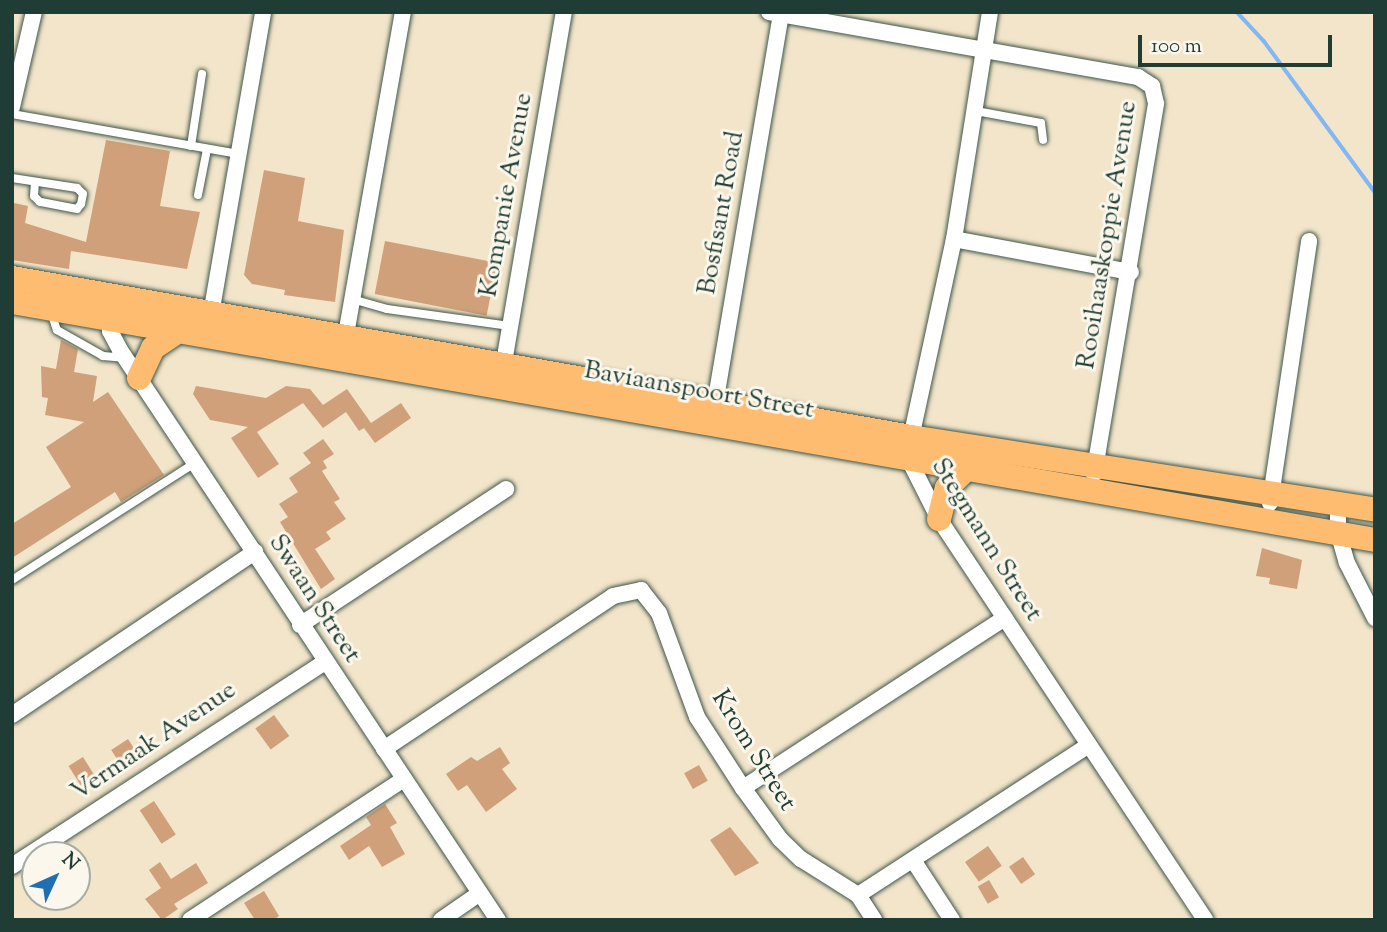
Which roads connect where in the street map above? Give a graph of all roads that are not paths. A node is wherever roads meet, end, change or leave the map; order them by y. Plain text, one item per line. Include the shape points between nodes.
1 (34, 12) edge
2 (263, 12) edge
3 (403, 12) edge
4 (564, 12) edge
5 (990, 12) edge
6 (777, 13) edge
7 (986, 48) junction
8 (202, 74) dead end
9 (13, 97) edge
10 (976, 111) junction
11 (12, 114) edge
12 (1043, 140) dead end
13 (191, 146) junction
14 (207, 149) junction
15 (239, 154) junction
16 (12, 178) edge
17 (35, 183) junction
18 (198, 195) dead end
19 (954, 239) junction
20 (1309, 241) dead end
21 (1131, 272) junction
22 (12, 278) edge
23 (352, 299) junction
24 (12, 302) edge
25 (110, 307) junction
26 (51, 309) junction
27 (210, 326) junction
28 (510, 326) junction
29 (178, 331) junction
30 (344, 347) junction
31 (503, 362) junction
32 (132, 368) junction
33 (501, 387) junction
34 (714, 411) junction
35 (909, 447) junction
36 (195, 463) junction
37 (966, 469) junction
38 (1094, 475) junction
39 (506, 489) dead end
40 (1338, 503) junction
41 (1270, 508) junction
42 (1375, 510) edge
43 (939, 519) junction
44 (1338, 533) junction
45 (1375, 540) edge
46 (255, 552) junction
47 (12, 580) edge
48 (1005, 618) junction
49 (1375, 618) edge
50 (300, 625) junction
51 (324, 662) junction
52 (12, 715) edge
53 (1089, 746) junction
54 (384, 749) junction
55 (404, 779) junction
56 (743, 788) junction
57 (913, 860) junction
58 (12, 866) edge
59 (481, 893) junction
60 (858, 895) junction
61 (190, 920) edge
62 (441, 920) edge
63 (498, 920) edge
64 (874, 920) edge
65 (952, 920) edge
66 (1205, 920) edge

1 - 9 street
2 - 15 street
3 - 23 street
4 - 28 street, Kompanie Avenue
5 - 7 street, Stegmann Street
6 - 7 street, Rooihaaskoppie Avenue
6 - 34 street, Bosfisant Road
7 - 10 street, Stegmann Street
7 - 21 street, Rooihaaskoppie Avenue via 1138,76 1152,86 1156,104
8 - 13 lane
10 - 12 lane via 1037,121 1043,127
10 - 19 street, Stegmann Street
11 - 13 lane
13 - 14 lane
14 - 15 lane
14 - 18 lane
15 - 27 street
16 - 17 lane
17 - 17 lane via 34,196 40,202 77,209 81,205 83,194 76,188
19 - 21 street
19 - 35 street, Stegmann Street
20 - 41 street
21 - 38 street, Rooihaaskoppie Avenue
22 - 25 main road, Baviaanspoort Street
23 - 28 lane via 387,309
23 - 30 street
24 - 26 main road, Baviaanspoort Street
25 - 26 main road, Baviaanspoort Street
25 - 27 main road, Baviaanspoort Street
25 - 29 main road, Baviaanspoort Street
25 - 32 street, Swaan Street via 110,331
26 - 32 lane via 58,330
27 - 29 main road, Baviaanspoort Street
27 - 30 main road, Baviaanspoort Street
28 - 31 street, Kompanie Avenue
29 - 32 main road
30 - 31 main road, Baviaanspoort Street
30 - 33 main road, Baviaanspoort Street
31 - 33 street, Kompanie Avenue
31 - 34 main road, Baviaanspoort Street
32 - 36 street, Swaan Street
33 - 34 main road, Baviaanspoort Street
34 - 35 main road, Baviaanspoort Street
35 - 37 main road, Baviaanspoort Street
35 - 38 main road, Baviaanspoort Street
35 - 43 street, Stegmann Street
36 - 46 street, Swaan Street
36 - 47 lane
37 - 38 main road, Baviaanspoort Street
37 - 43 main road via 947,488
38 - 41 main road, Baviaanspoort Street
39 - 50 street
40 - 41 main road, Baviaanspoort Street
40 - 42 main road, Baviaanspoort Street
40 - 44 street
41 - 44 main road, Baviaanspoort Street
43 - 48 street, Stegmann Street
44 - 45 main road, Baviaanspoort Street
44 - 49 street
46 - 50 street, Swaan Street
46 - 52 street
48 - 53 street, Stegmann Street
48 - 56 street
50 - 51 street, Swaan Street
51 - 54 street, Swaan Street
51 - 58 street, Vermaak Avenue
53 - 57 street
53 - 66 street, Stegmann Street
54 - 55 street, Swaan Street
54 - 56 street, Krom Street via 612,596 641,590 659,613 697,717
55 - 59 street, Swaan Street
55 - 61 street
56 - 60 street, Krom Street via 800,859
57 - 60 street
57 - 65 street
59 - 62 street
59 - 63 street, Swaan Street
60 - 64 street

